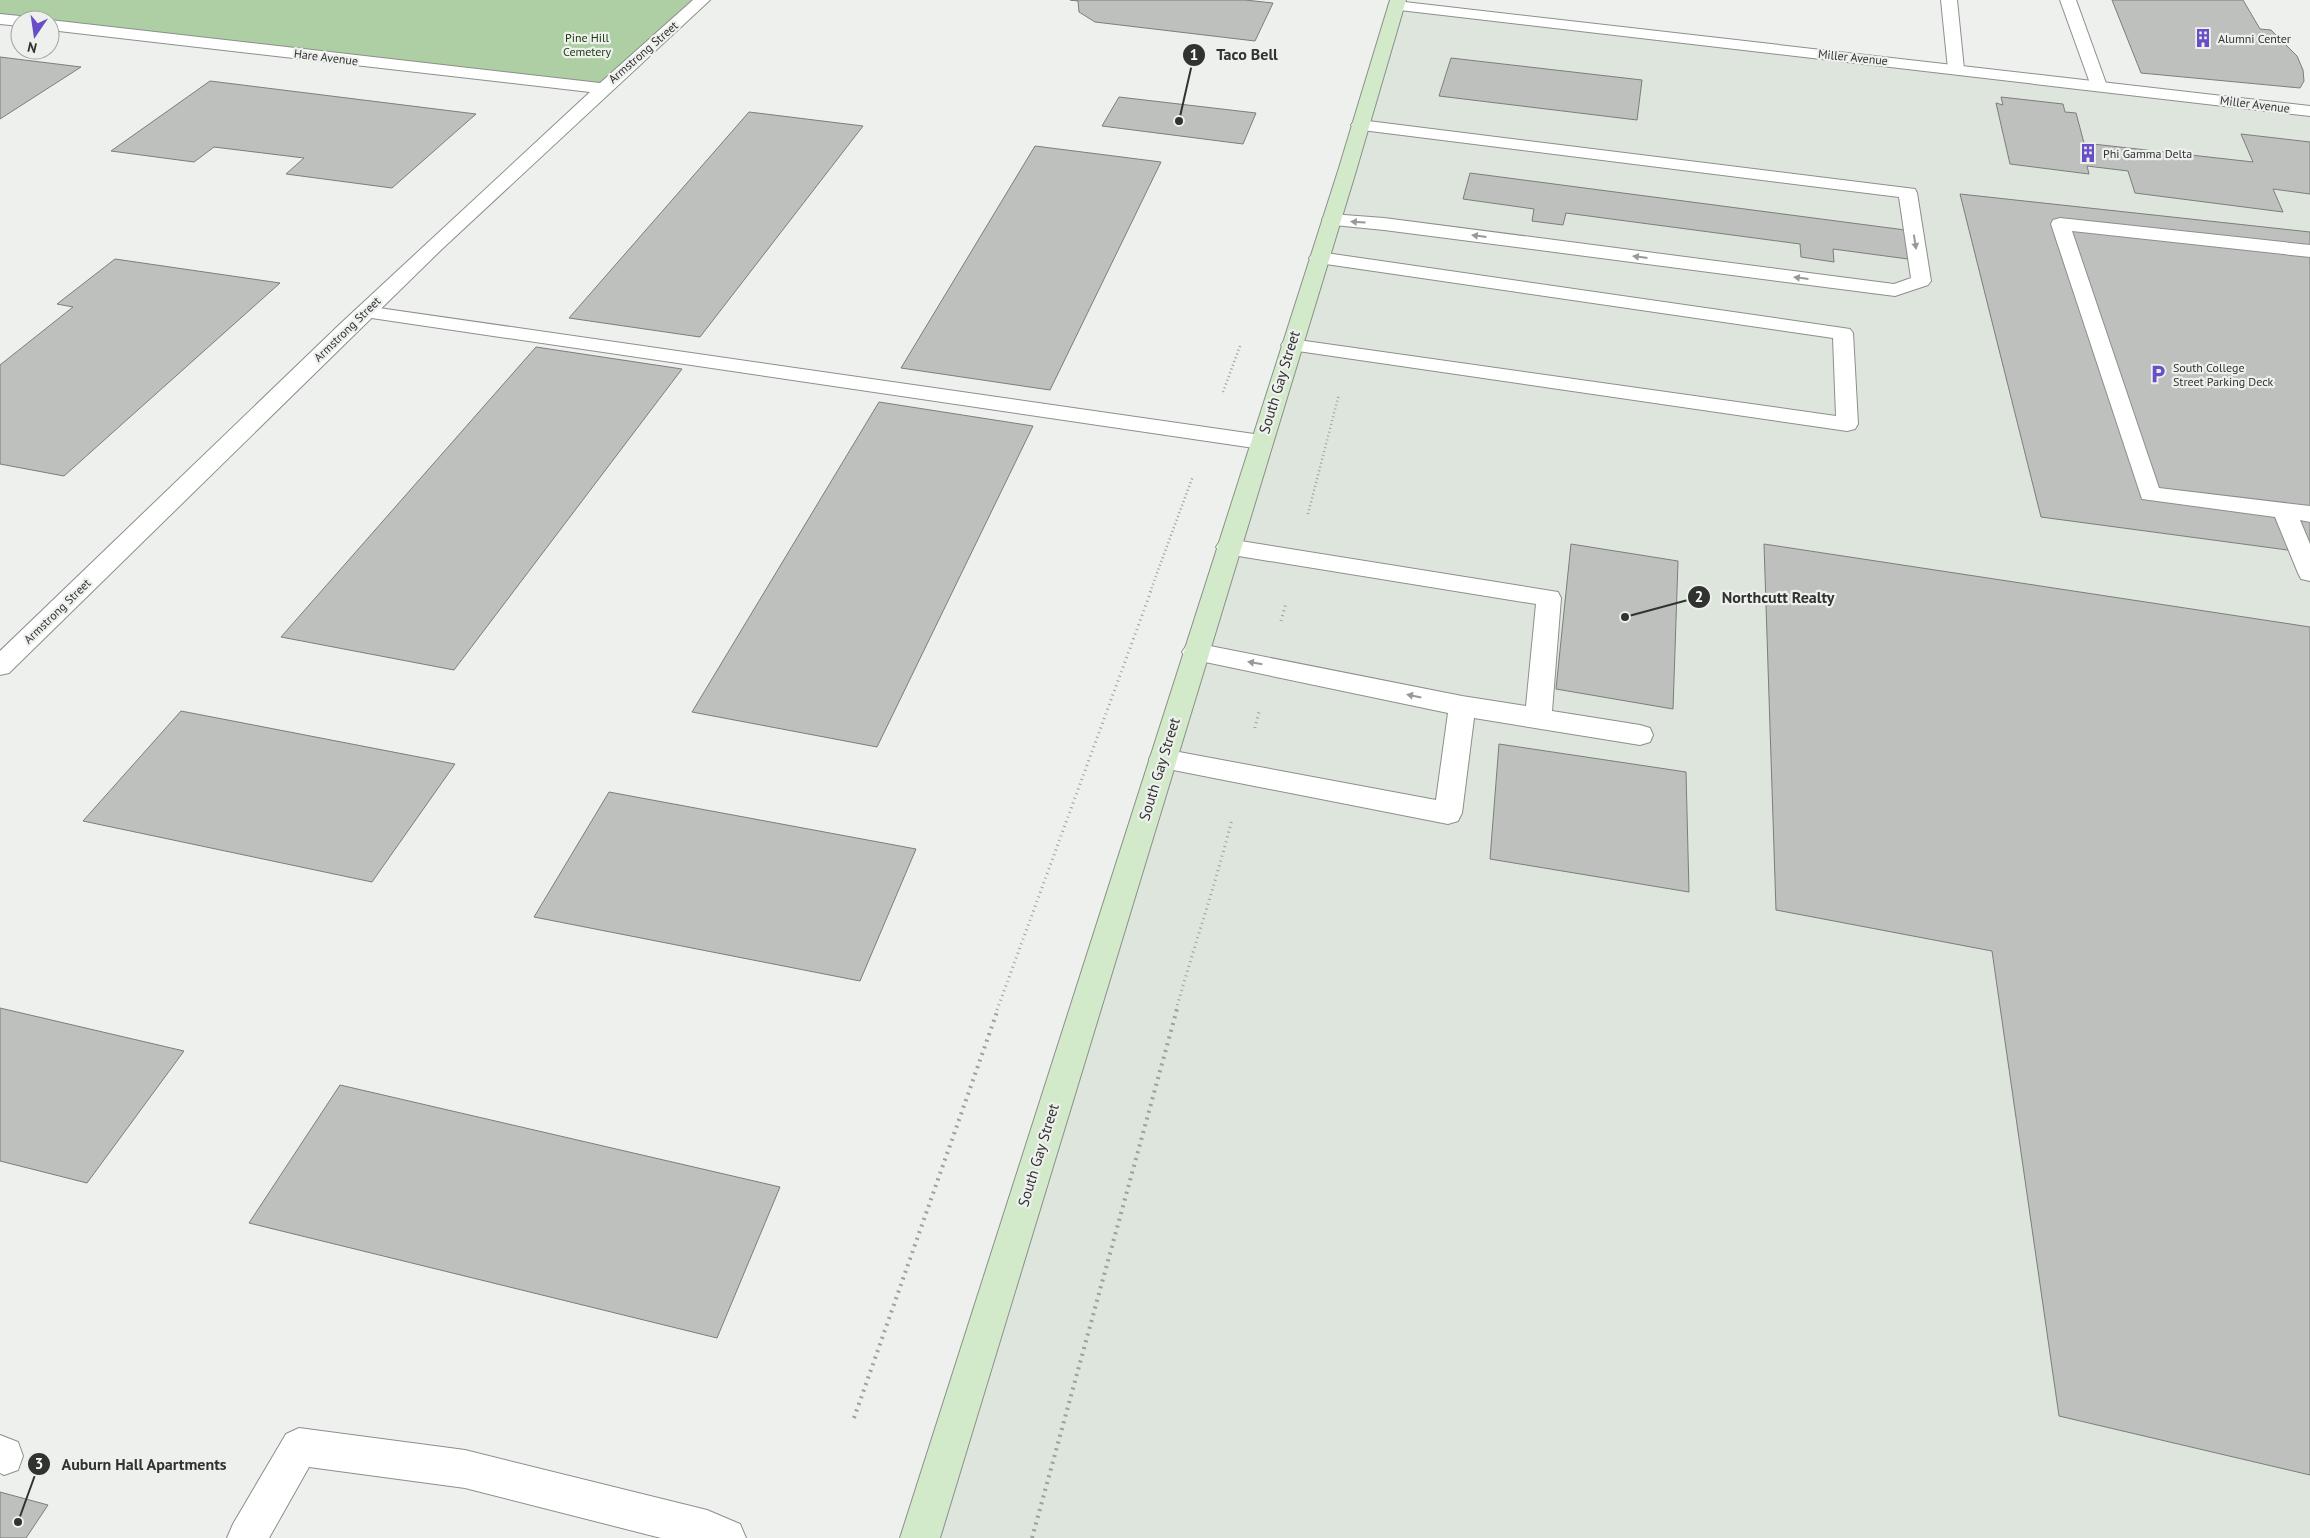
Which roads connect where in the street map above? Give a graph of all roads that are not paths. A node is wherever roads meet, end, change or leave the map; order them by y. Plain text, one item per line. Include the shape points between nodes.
1 (702, 0) edge
2 (1949, 0) edge
3 (2068, 0) edge
4 (1397, 3) edge
5 (60, 26) edge
6 (1956, 69) junction
7 (2099, 86) junction
8 (602, 88) junction
9 (2310, 110) edge
10 (1360, 125) junction
11 (1331, 220) junction
12 (2310, 251) edge
13 (1318, 258) junction
14 (365, 312) junction
15 (1291, 345) junction
16 (1261, 442) junction
17 (2284, 511) junction
18 (2310, 514) edge
19 (1228, 547) junction
20 (2310, 573) edge
21 (1195, 652) junction
22 (0, 666) edge
23 (1462, 706) junction
24 (1538, 718) junction
25 (1640, 735) dead end
26 (1162, 759) junction
27 (247, 1538) edge
28 (726, 1538) edge
29 (920, 1538) edge

1 - 8 street, Armstrong Street
2 - 6 street
3 - 7 street
4 - 6 street, Miller Avenue
4 - 10 street, South Gay Street
5 - 8 street, Hare Avenue
6 - 7 street, Miller Avenue
7 - 9 street, Miller Avenue
8 - 14 street, Armstrong Street
10 - 11 street, South Gay Street
10 -> 11 street via 1908,194 1921,281 1895,290 1384,224
11 - 13 street, South Gay Street
12 - 17 street via 2060,224 2150,494
13 - 15 street, South Gay Street
13 - 15 street via 1843,333 1847,424
14 - 16 street
14 - 22 street, Armstrong Street
15 - 16 street, South Gay Street
16 - 19 street, South Gay Street
17 - 18 street
17 - 20 street
19 - 21 street, South Gay Street
19 - 24 street via 1549,598
23 -> 21 street
21 - 26 street, South Gay Street
23 - 24 street
23 - 26 street via 1448,813
24 - 25 street
26 - 29 street, South Gay Street
27 - 28 street via 299,1447 465,1469 707,1530

